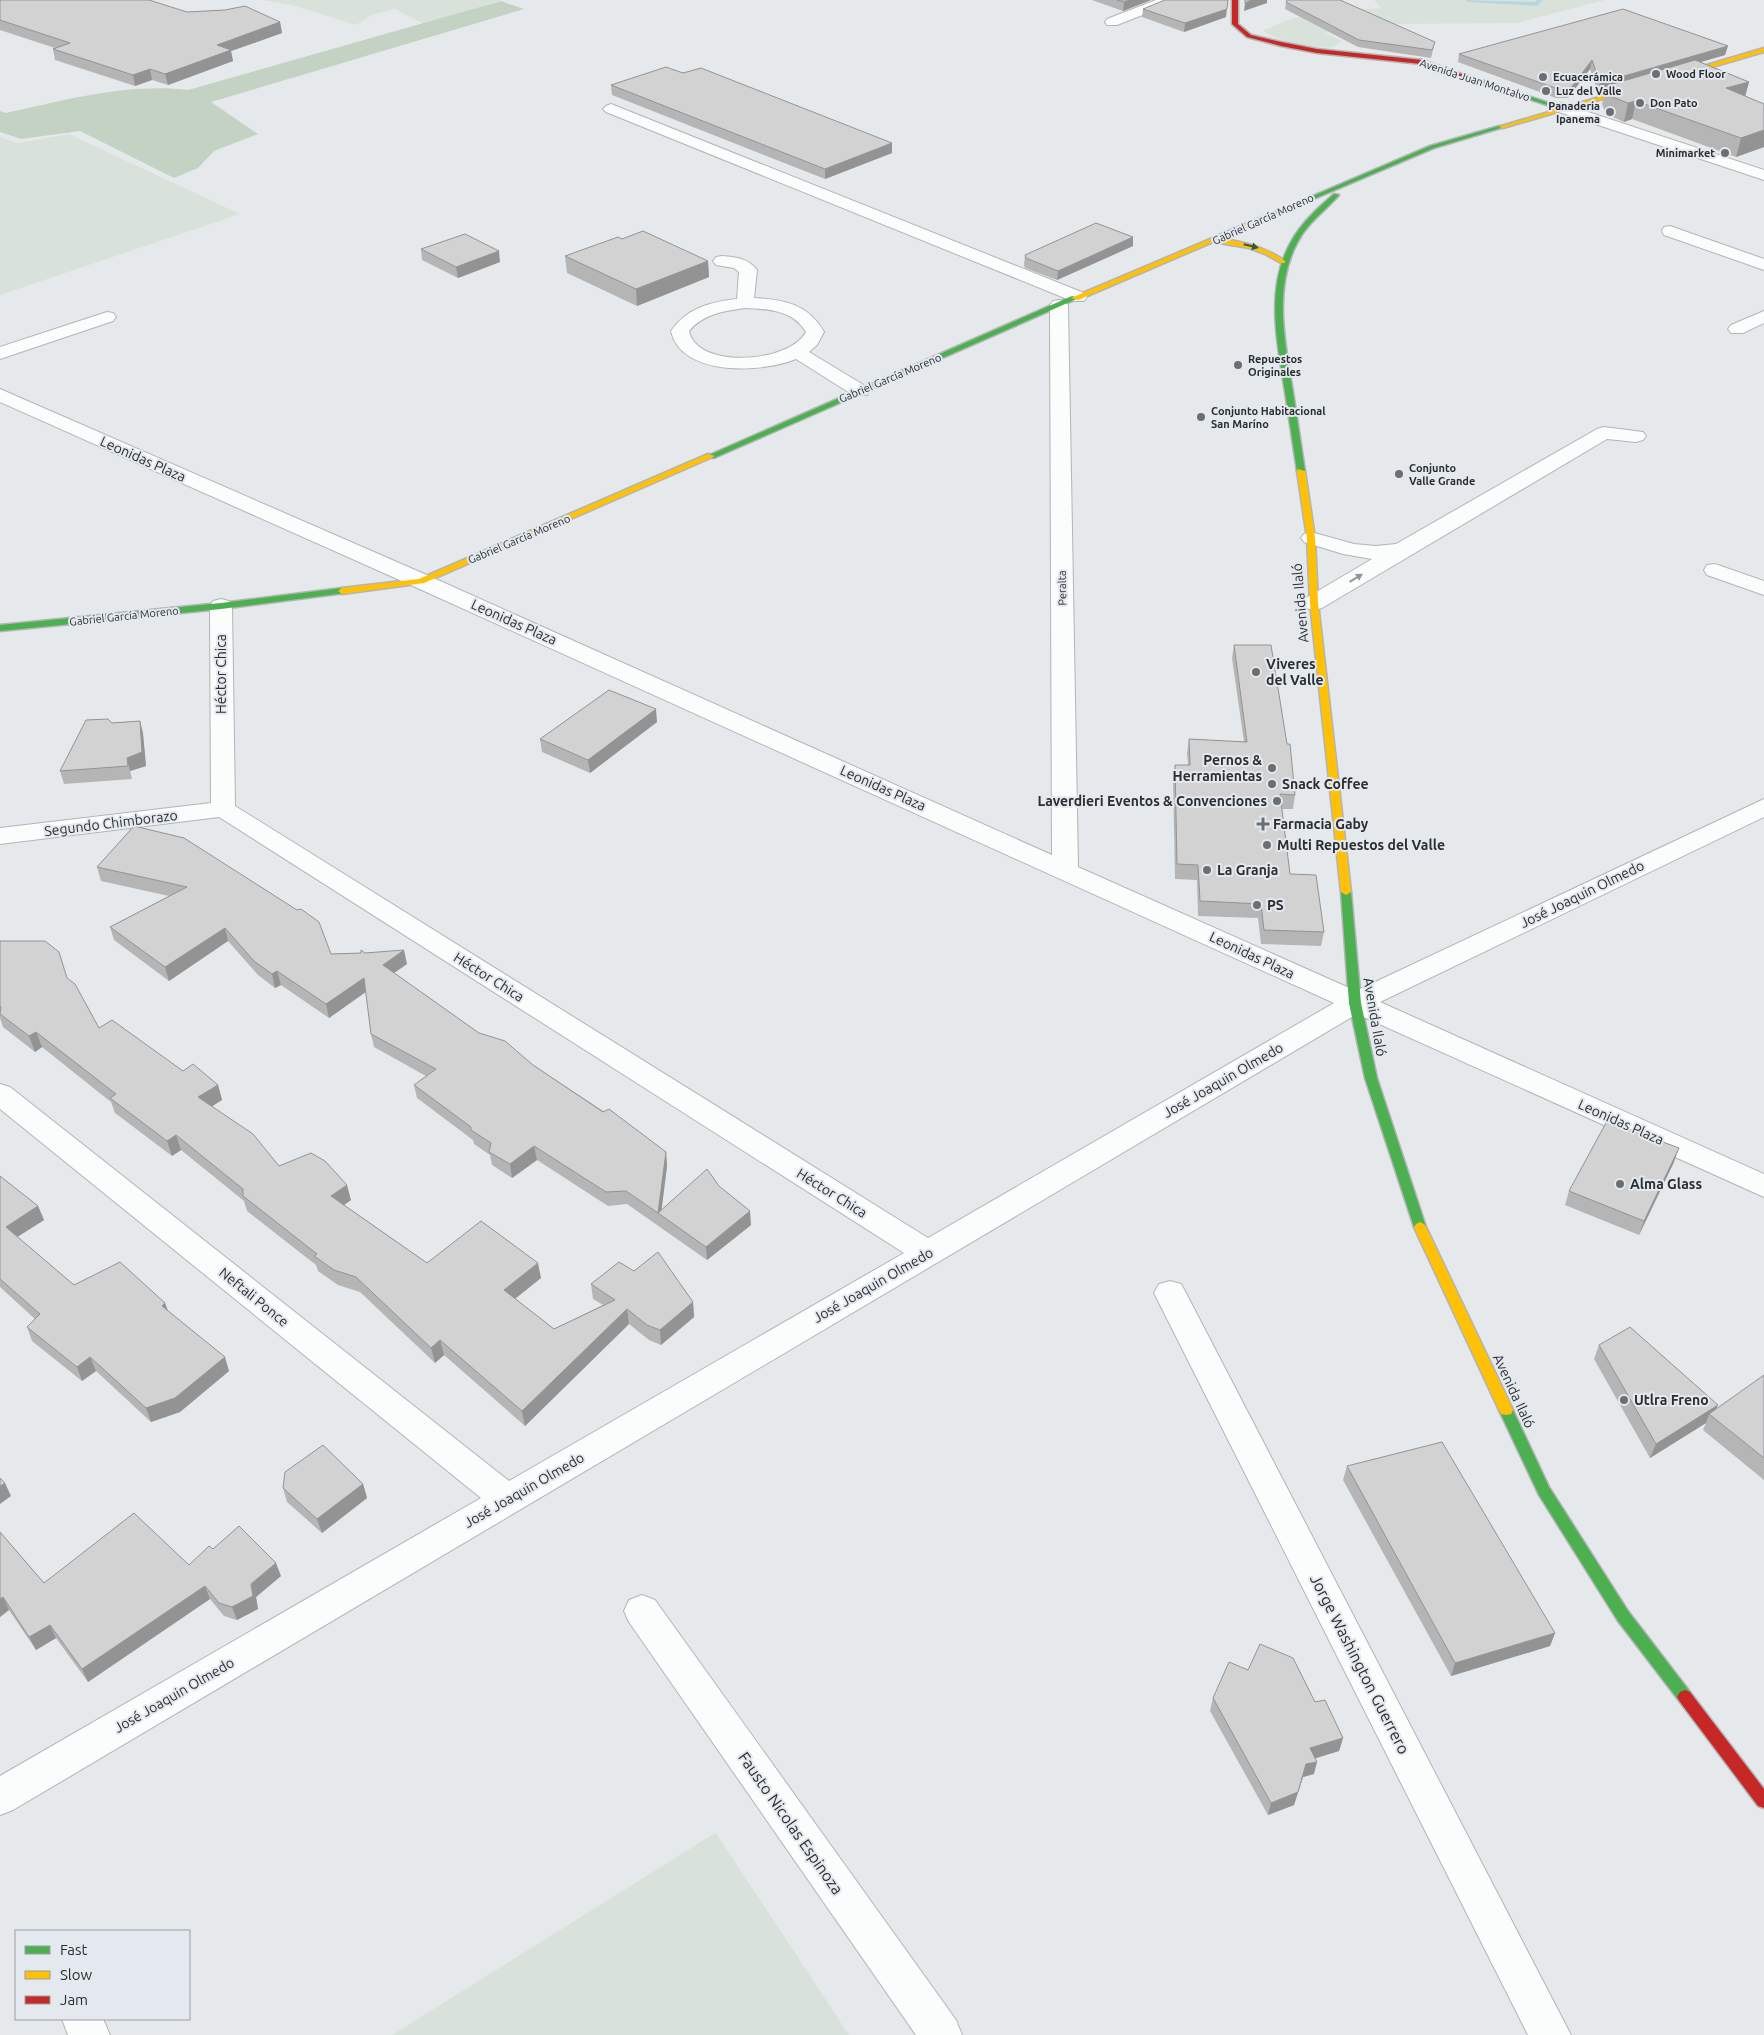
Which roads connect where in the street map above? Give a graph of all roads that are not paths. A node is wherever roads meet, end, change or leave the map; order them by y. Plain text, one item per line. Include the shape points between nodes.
1 (1168, 0) edge
2 (1234, 0) edge
3 (1112, 22) dead end
4 (1764, 50) edge
5 (1561, 108) junction
6 (611, 109) dead end
7 (1764, 161) edge
8 (1744, 168) junction
9 (1368, 173) junction
10 (1764, 175) edge
11 (1670, 231) dead end
12 (1214, 241) junction
13 (722, 261) dead end
14 (1284, 262) junction
15 (1764, 265) edge
16 (1069, 301) junction
17 (745, 303) junction
18 (1764, 316) edge
19 (107, 317) dead end
20 (1737, 329) dead end
21 (799, 352) junction
22 (0, 353) edge
23 (860, 391) junction
24 (0, 396) edge
25 (1636, 436) dead end
26 (1311, 538) junction
27 (1403, 549) junction
28 (1715, 570) dead end
29 (421, 581) junction
30 (1764, 589) edge
31 (1314, 603) junction
32 (221, 606) junction
33 (0, 628) edge
34 (1764, 807) edge
35 (222, 809) junction
36 (0, 836) edge
37 (1065, 870) junction
38 (1355, 1003) junction
39 (0, 1094) edge
40 (1764, 1186) edge
41 (928, 1253) junction
42 (1170, 1293) dead end
43 (508, 1500) junction
44 (642, 1611) dead end
45 (0, 1796) edge
46 (1764, 1801) edge
47 (83, 2020) edge
48 (89, 2035) edge
49 (941, 2035) edge
50 (1550, 2035) edge

1 - 3 street
2 - 5 main road, Avenida Juan Montalvo via 1235,24 1249,36 1317,51 1422,62
4 - 5 main road, Gabriel García Moreno
5 - 8 street, Avenida Juan Montalvo
5 - 9 main road, Gabriel García Moreno via 1432,148
6 - 16 street
7 - 8 street
8 - 10 street, Avenida Juan Montalvo
9 - 12 main road, Gabriel García Moreno
9 - 14 main road, Avenida Ilaló via 1323,204 1306,222
11 - 15 street
12 -> 14 main road via 1256,246
12 - 16 main road, Gabriel García Moreno
13 - 17 street via 739,263 748,270
14 - 26 main road, Avenida Ilaló via 1278,290 1278,320
16 - 23 main road, Gabriel García Moreno
16 - 37 street, Peralta
17 - 21 street via 781,306 811,322 815,332 811,342
17 - 21 street via 708,310 687,320 680,331 682,342 709,359 732,363 756,363
18 - 20 street
19 - 22 street
21 - 23 street
23 - 29 main road, Gabriel García Moreno
24 - 29 street, Leonidas Plaza
25 - 27 street via 1604,433
26 - 27 street via 1344,550 1381,554
26 - 31 main road, Avenida Ilaló
31 -> 27 street
28 - 30 street
29 - 32 main road, Gabriel García Moreno
29 - 37 street, Leonidas Plaza
31 - 38 main road, Avenida Ilaló via 1344,866
32 - 33 main road, Gabriel García Moreno
32 - 35 street, Héctor Chica
34 - 38 street, José Joaquin Olmedo
35 - 36 street, Segundo Chimborazo
35 - 41 street, Héctor Chica
37 - 38 street, Leonidas Plaza
38 - 40 street, Leonidas Plaza
38 - 41 street, José Joaquin Olmedo
38 - 46 main road, Avenida Ilaló via 1371,1078 1416,1218 1544,1491 1623,1616
39 - 43 street, Neftali Ponce
41 - 43 street, José Joaquin Olmedo
42 - 50 street, Jorge Washington Guerrero
43 - 45 street, José Joaquin Olmedo
44 - 49 street, Fausto Nicolas Espinoza
47 - 48 street

